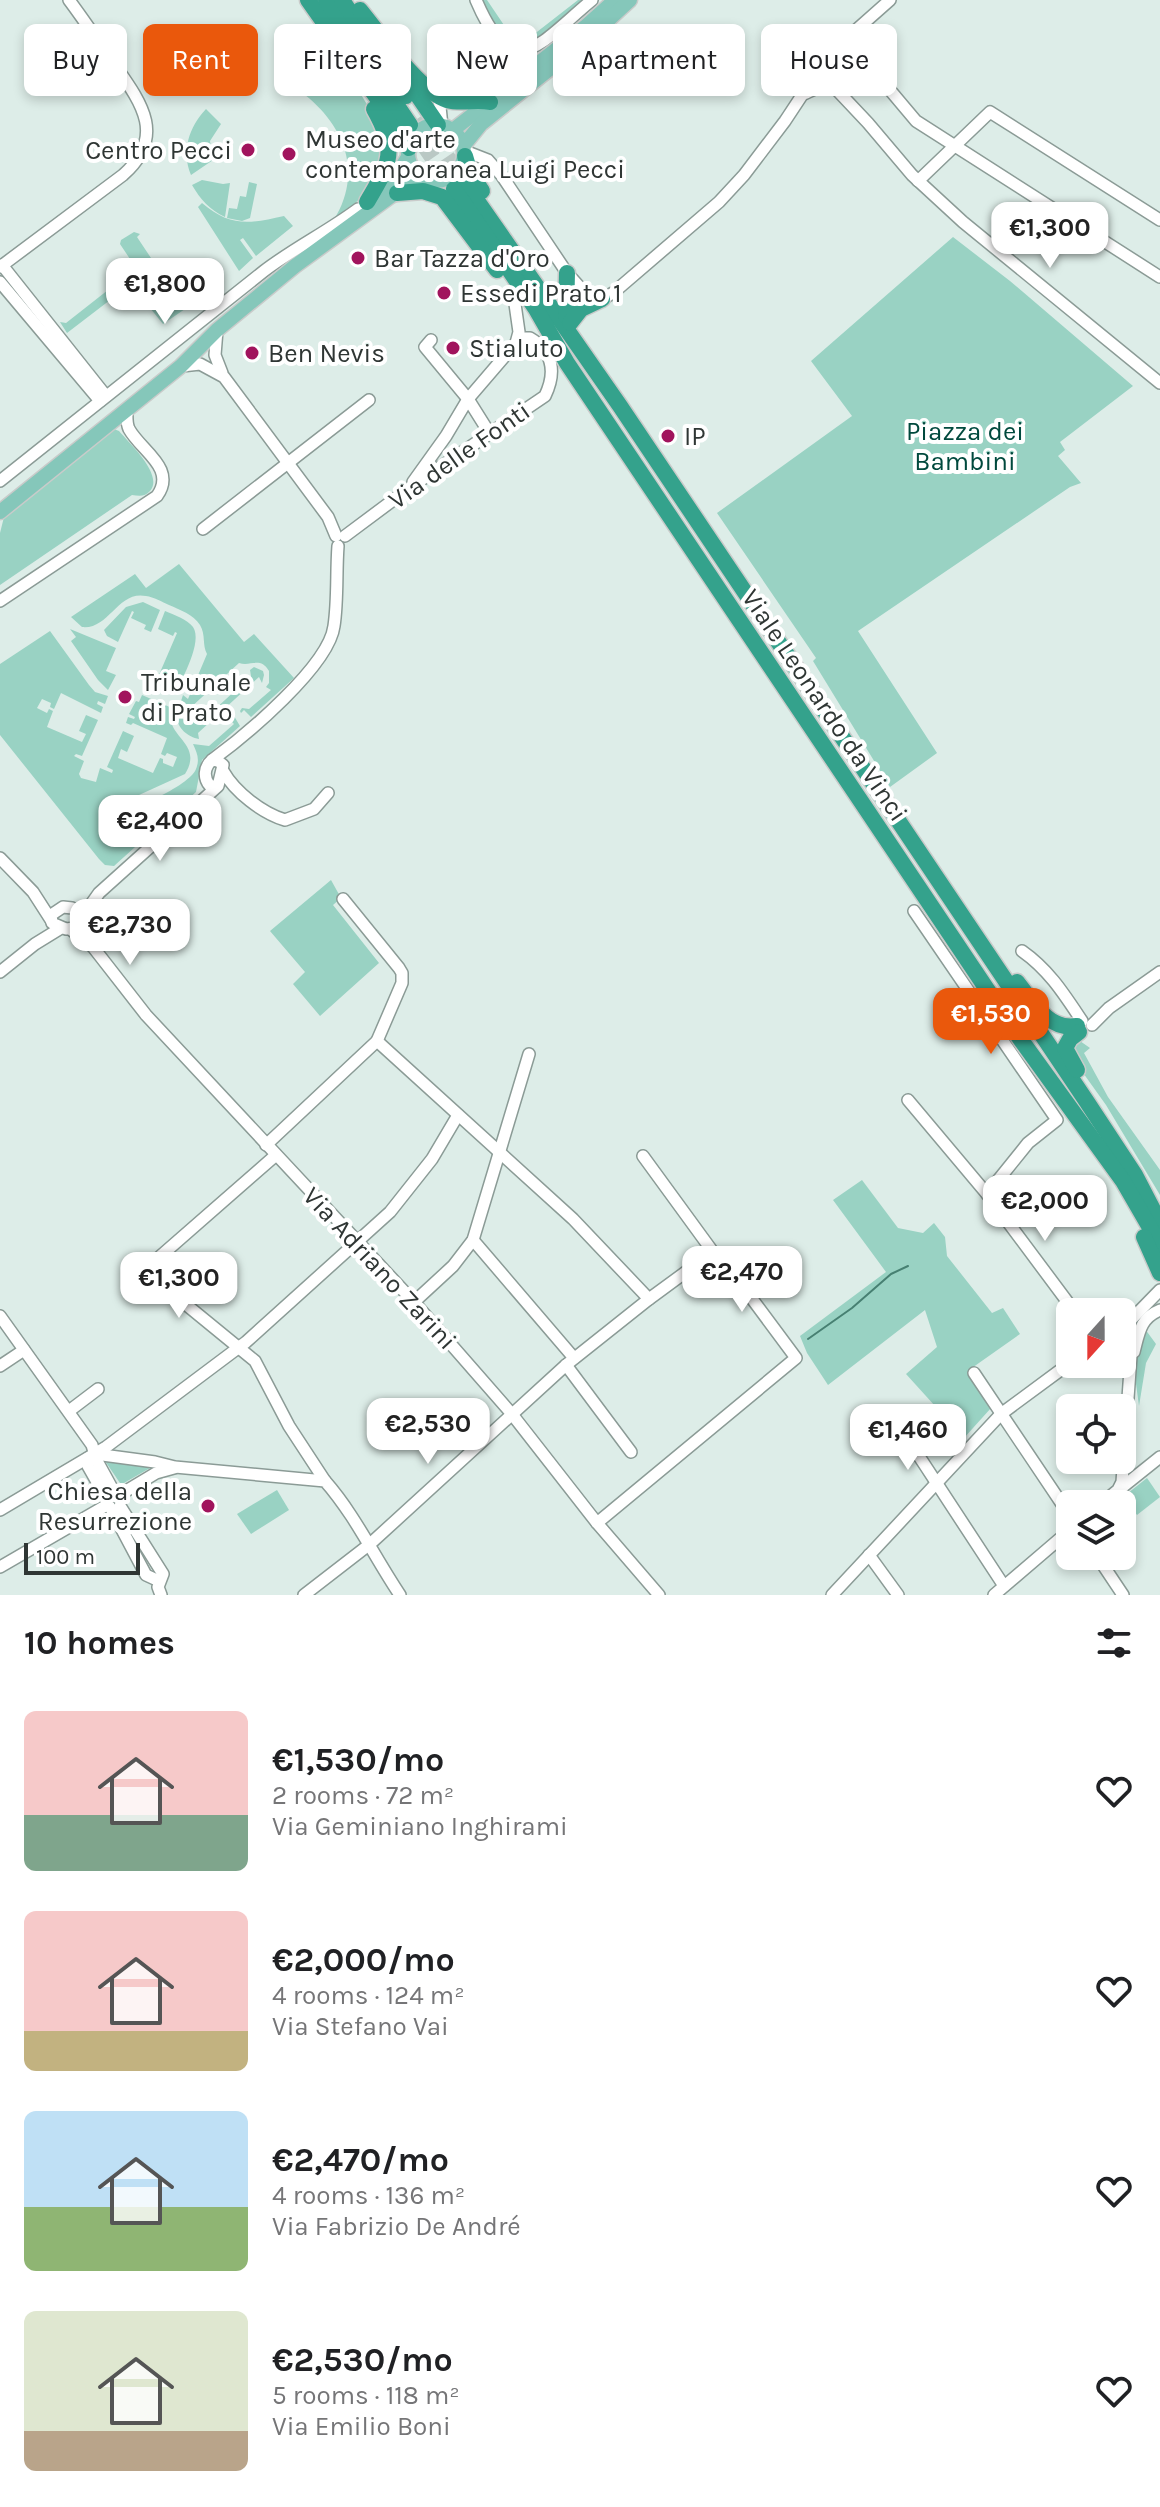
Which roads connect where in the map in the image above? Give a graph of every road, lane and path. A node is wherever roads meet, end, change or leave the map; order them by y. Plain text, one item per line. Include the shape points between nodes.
1 (69, 0) edge
2 (308, 0) edge
3 (326, 0) edge
4 (342, 0) edge
5 (476, 0) edge
6 (592, 0) edge
7 (615, 0) edge
8 (630, 0) edge
9 (887, 3) edge
10 (356, 5) edge
11 (324, 24) edge
12 (488, 24) edge
13 (863, 24) edge
14 (870, 24) edge
15 (537, 45) edge
16 (537, 65) edge
17 (368, 96) edge
18 (375, 96) edge
19 (498, 96) edge
20 (803, 96) edge
21 (845, 96) edge
22 (895, 96) edge
23 (439, 97) junction
24 (490, 102) junction
25 (445, 127) junction
26 (953, 145) junction
27 (464, 151) junction
28 (408, 152) junction
29 (429, 180) junction
30 (918, 181) junction
31 (397, 193) junction
32 (362, 206) junction
33 (450, 207) junction
34 (1160, 220) edge
35 (1, 266) edge
36 (567, 273) junction
37 (1160, 277) edge
38 (0, 282) edge
39 (13, 288) junction
40 (519, 298) junction
41 (602, 299) junction
42 (570, 325) junction
43 (217, 330) junction
44 (431, 340) dead end
45 (516, 343) junction
46 (567, 363) junction
47 (181, 366) junction
48 (224, 377) junction
49 (1160, 383) edge
50 (103, 399) junction
51 (468, 399) junction
52 (369, 400) dead end
53 (127, 409) junction
54 (110, 424) junction
55 (129, 428) junction
56 (490, 434) junction
57 (288, 461) junction
58 (0, 481) edge
59 (408, 489) junction
60 (0, 499) edge
61 (0, 512) edge
62 (203, 529) dead end
63 (340, 539) junction
64 (0, 601) edge
65 (219, 766) junction
66 (205, 778) junction
67 (218, 786) junction
68 (237, 788) junction
69 (328, 793) dead end
70 (197, 805) junction
71 (0, 858) edge
72 (33, 892) junction
73 (99, 893) junction
74 (343, 899) dead end
75 (66, 908) junction
76 (914, 911) dead end
77 (82, 919) junction
78 (58, 925) junction
79 (977, 940) junction
80 (93, 947) junction
81 (1022, 951) dead end
82 (0, 972) edge
83 (1160, 972) edge
84 (1086, 1024) junction
85 (377, 1041) junction
86 (529, 1054) dead end
87 (1056, 1087) junction
88 (908, 1100) dead end
89 (1087, 1102) junction
90 (458, 1115) junction
91 (266, 1145) junction
92 (499, 1154) junction
93 (276, 1155) junction
94 (1133, 1155) junction
95 (643, 1156) dead end
96 (987, 1194) junction
97 (1160, 1203) edge
98 (1160, 1223) edge
99 (357, 1240) junction
100 (473, 1240) junction
101 (1160, 1245) edge
102 (713, 1252) junction
103 (1160, 1273) edge
104 (1160, 1290) edge
105 (1065, 1298) edge
106 (649, 1299) junction
107 (414, 1302) junction
108 (1160, 1310) edge
109 (1136, 1315) edge
110 (0, 1316) edge
111 (1136, 1342) edge
112 (241, 1347) junction
113 (24, 1350) junction
114 (570, 1362) junction
115 (0, 1366) edge
116 (974, 1373) dead end
117 (1056, 1373) edge
118 (98, 1389) dead end
119 (69, 1411) junction
120 (511, 1413) junction
121 (1001, 1414) junction
122 (911, 1444) dead end
123 (631, 1452) dead end
124 (92, 1456) junction
125 (1160, 1457) edge
126 (175, 1467) junction
127 (1136, 1473) edge
128 (1141, 1473) junction
129 (1123, 1474) edge
130 (319, 1480) junction
131 (935, 1482) junction
132 (1118, 1490) joint
133 (1056, 1495) edge
134 (113, 1500) junction
135 (0, 1510) edge
136 (597, 1523) junction
137 (1056, 1542) edge
138 (370, 1544) junction
139 (869, 1555) junction
140 (0, 1567) edge
141 (1106, 1570) edge
142 (1004, 1586) junction
143 (161, 1595) edge
144 (304, 1595) edge
145 (400, 1595) edge
146 (658, 1595) edge
147 (832, 1595) edge
148 (898, 1595) edge
149 (994, 1595) edge
150 (1123, 1595) edge

1 - 35 street via 138,99 146,119 146,141 139,160 123,175
2 - 11 highway
3 - 4 highway via 415,121
5 - 12 street
6 - 15 street
7 - 16 main road
8 - 27 main road via 481,124
9 - 13 street
9 - 14 street
10 - 23 highway
10 - 25 highway
17 - 32 highway via 390,146 388,164
18 - 28 highway via 406,139
19 - 24 main road
20 - 41 street via 719,202
21 - 30 street
22 - 26 street via 916,121
23 - 24 highway
23 - 25 street
24 - 25 main road
25 - 27 main road
25 - 28 main road via 421,129
26 - 30 street
26 - 34 street via 990,112
26 - 37 street
27 - 29 main road via 454,176
27 - 36 street via 488,160 502,176
27 - 42 highway via 470,173
28 - 29 main road via 411,168
28 - 32 main road via 397,175
29 - 31 main road
29 - 33 highway
30 - 49 street
31 - 33 highway via 430,192
31 - 43 main road
32 - 50 street via 294,248
32 - 60 main road
33 - 40 highway
35 - 39 street
36 - 41 street via 583,291
36 - 42 highway
38 - 39 street
39 - 50 street
40 - 45 street
40 - 46 highway
41 - 42 highway via 581,309
42 - 46 highway, Viale Leonardo da Vinci via 459,185
42 - 79 highway, Viale Leonardo da Vinci
43 - 47 main road
43 - 48 street via 215,355
44 - 51 street via 425,347
45 - 51 street
45 - 56 street, Via delle Fonti via 530,338 546,351 553,368 551,383 545,396
46 - 87 highway, Viale Leonardo da Vinci
47 - 48 street via 200,364
47 - 53 main road
48 - 57 street
50 - 58 street
51 - 56 street
51 - 59 street
52 - 57 street
53 - 54 main road
53 - 55 street
54 - 55 street
54 - 61 main road
55 - 64 street via 160,467 162,490
56 - 59 street, Via delle Fonti
57 - 62 street
57 - 63 street
59 - 63 street, Via delle Fonti
63 - 65 street via 334,626 328,643 304,678 236,741
65 - 66 street via 207,766
65 - 67 street
65 - 68 street
66 - 67 street via 210,786
66 - 70 street
67 - 68 street
67 - 70 street
68 - 69 street via 262,810 285,820 314,809
70 - 73 street
71 - 72 street
72 - 75 street
72 - 78 street
73 - 75 street
73 - 77 street
74 - 85 street via 402,973
75 - 77 street
75 - 78 street via 51,915
76 - 96 street via 1057,1120 1028,1143
77 - 78 street
77 - 80 street
78 - 80 street
78 - 82 street
79 - 84 highway via 1045,1016 1064,1027
79 - 89 highway, Viale Leonardo da Vinci
80 - 91 street, Via Adriano Zarini via 146,1015
81 - 84 street via 1053,977
83 - 84 street
84 - 94 highway via 1067,1043 1066,1053
85 - 90 street
85 - 91 street
86 - 92 street
87 - 101 highway, Viale Leonardo da Vinci via 1123,1181
87 - 103 highway via 1136,1221
88 - 96 street
89 - 94 highway
89 - 98 highway, Viale Leonardo da Vinci
90 - 92 street
90 - 99 street via 410,1188
91 - 93 street, Via Adriano Zarini
92 - 100 street
92 - 106 street via 573,1219
93 - 99 street, Via Adriano Zarini
93 - 112 street via 151,1270 156,1280
94 - 97 highway
95 - 102 street
96 - 105 street
99 - 107 street, Via Adriano Zarini
99 - 112 street
100 - 107 street
100 - 114 street
102 - 106 street
102 - 136 street via 796,1358
104 - 109 street
106 - 114 street
107 - 120 street, Via Adriano Zarini
108 - 111 street via 1148,1316
110 - 113 street
112 - 124 street
112 - 130 street via 258,1366
113 - 115 street
113 - 119 street
114 - 120 street
114 - 123 street
116 - 121 street
117 - 121 street
118 - 119 street
119 - 124 street
120 - 136 street, Via Adriano Zarini
120 - 138 street
121 - 131 street
121 - 133 street
122 - 131 street
124 - 126 street
124 - 134 street
124 - 135 street
125 - 128 street
126 - 130 street
126 - 134 street
127 - 128 street
128 - 132 street
129 - 132 street
130 - 138 street
131 - 139 street
131 - 142 street
134 - 140 street
134 - 143 street via 163,1574
136 - 146 street, Via Adriano Zarini
137 - 142 street
138 - 144 street
138 - 145 street
139 - 147 street
139 - 148 street
141 - 150 street
142 - 149 street

